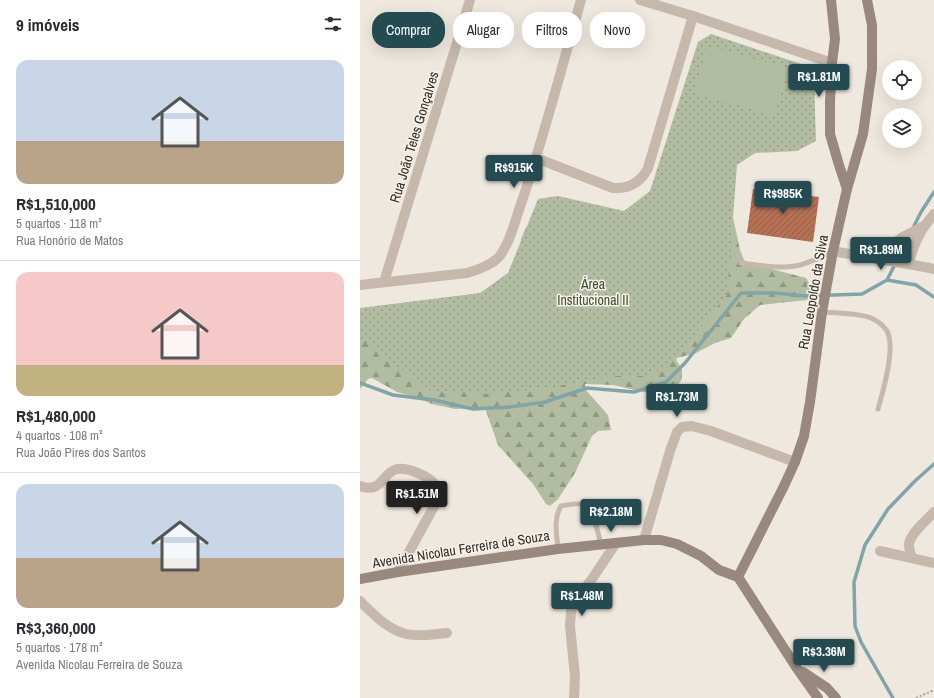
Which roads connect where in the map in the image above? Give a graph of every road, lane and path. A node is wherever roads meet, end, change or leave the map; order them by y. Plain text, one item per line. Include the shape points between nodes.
1 (470, 0) edge
2 (581, 0) edge
3 (640, 0) edge
4 (831, 0) edge
5 (867, 0) edge
6 (693, 16) junction
7 (832, 63) junction
8 (536, 158) junction
9 (847, 189) junction
10 (934, 214) edge
11 (924, 226) junction
12 (833, 251) junction
13 (881, 259) junction
14 (741, 263) dead end
15 (908, 264) junction
16 (934, 270) edge
17 (384, 282) junction
18 (360, 285) edge
19 (822, 312) junction
20 (878, 409) dead end
21 (795, 462) junction
22 (360, 486) edge
23 (934, 512) edge
24 (644, 540) junction
25 (616, 544) junction
26 (601, 545) junction
27 (558, 549) junction
28 (880, 552) dead end
29 (912, 558) junction
30 (934, 563) edge
31 (398, 572) junction
32 (738, 578) junction
33 (360, 579) edge
34 (360, 601) edge
35 (447, 633) dead end
36 (796, 667) junction
37 (934, 690) edge
38 (574, 698) edge
39 (818, 698) edge
40 (836, 698) edge
41 (916, 698) edge

1 - 17 street, Rua João Teles Gonçalves
2 - 8 street
3 - 6 street
4 - 7 street via 835,39
5 - 9 street, Rua Leopoldo da Silva via 872,25 872,69 863,134
6 - 7 street
6 - 8 street via 648,168 639,181 624,188 613,188
7 - 9 street via 830,134
8 - 17 street via 508,243 493,262 467,273
9 - 12 street, Rua Leopoldo da Silva
10 - 11 street
11 - 13 street via 901,238
11 - 15 street via 915,242
12 - 13 street
12 - 14 lane via 807,263 787,268
12 - 19 street, Rua Leopoldo da Silva
13 - 15 street
15 - 16 street
17 - 18 street
19 - 20 lane via 870,317 882,324 888,332 890,350
19 - 21 street, Rua Leopoldo da Silva via 804,436
21 - 24 street via 711,431 692,426 682,427 677,432 670,452
21 - 32 street, Rua Leopoldo da Silva
22 - 31 street via 368,489 376,487 388,474 397,469 412,470 437,486 438,498
23 - 29 street via 911,537 908,544
24 - 25 street, Avenida Nicolau Ferreira de Souza
24 - 32 street, Avenida Nicolau Ferreira de Souza via 661,540 677,544 701,556 719,570
25 - 26 street, Avenida Nicolau Ferreira de Souza
25 - 38 street via 571,611
26 - 27 street, Avenida Nicolau Ferreira de Souza
26 - 27 lane via 589,507 582,504 561,506 558,511
27 - 31 street, Avenida Nicolau Ferreira de Souza
28 - 29 street
29 - 30 street
31 - 33 street, Avenida Nicolau Ferreira de Souza
32 - 36 street
34 - 35 street via 391,628 406,634
36 - 39 street
36 - 40 street via 827,688
37 - 41 path

